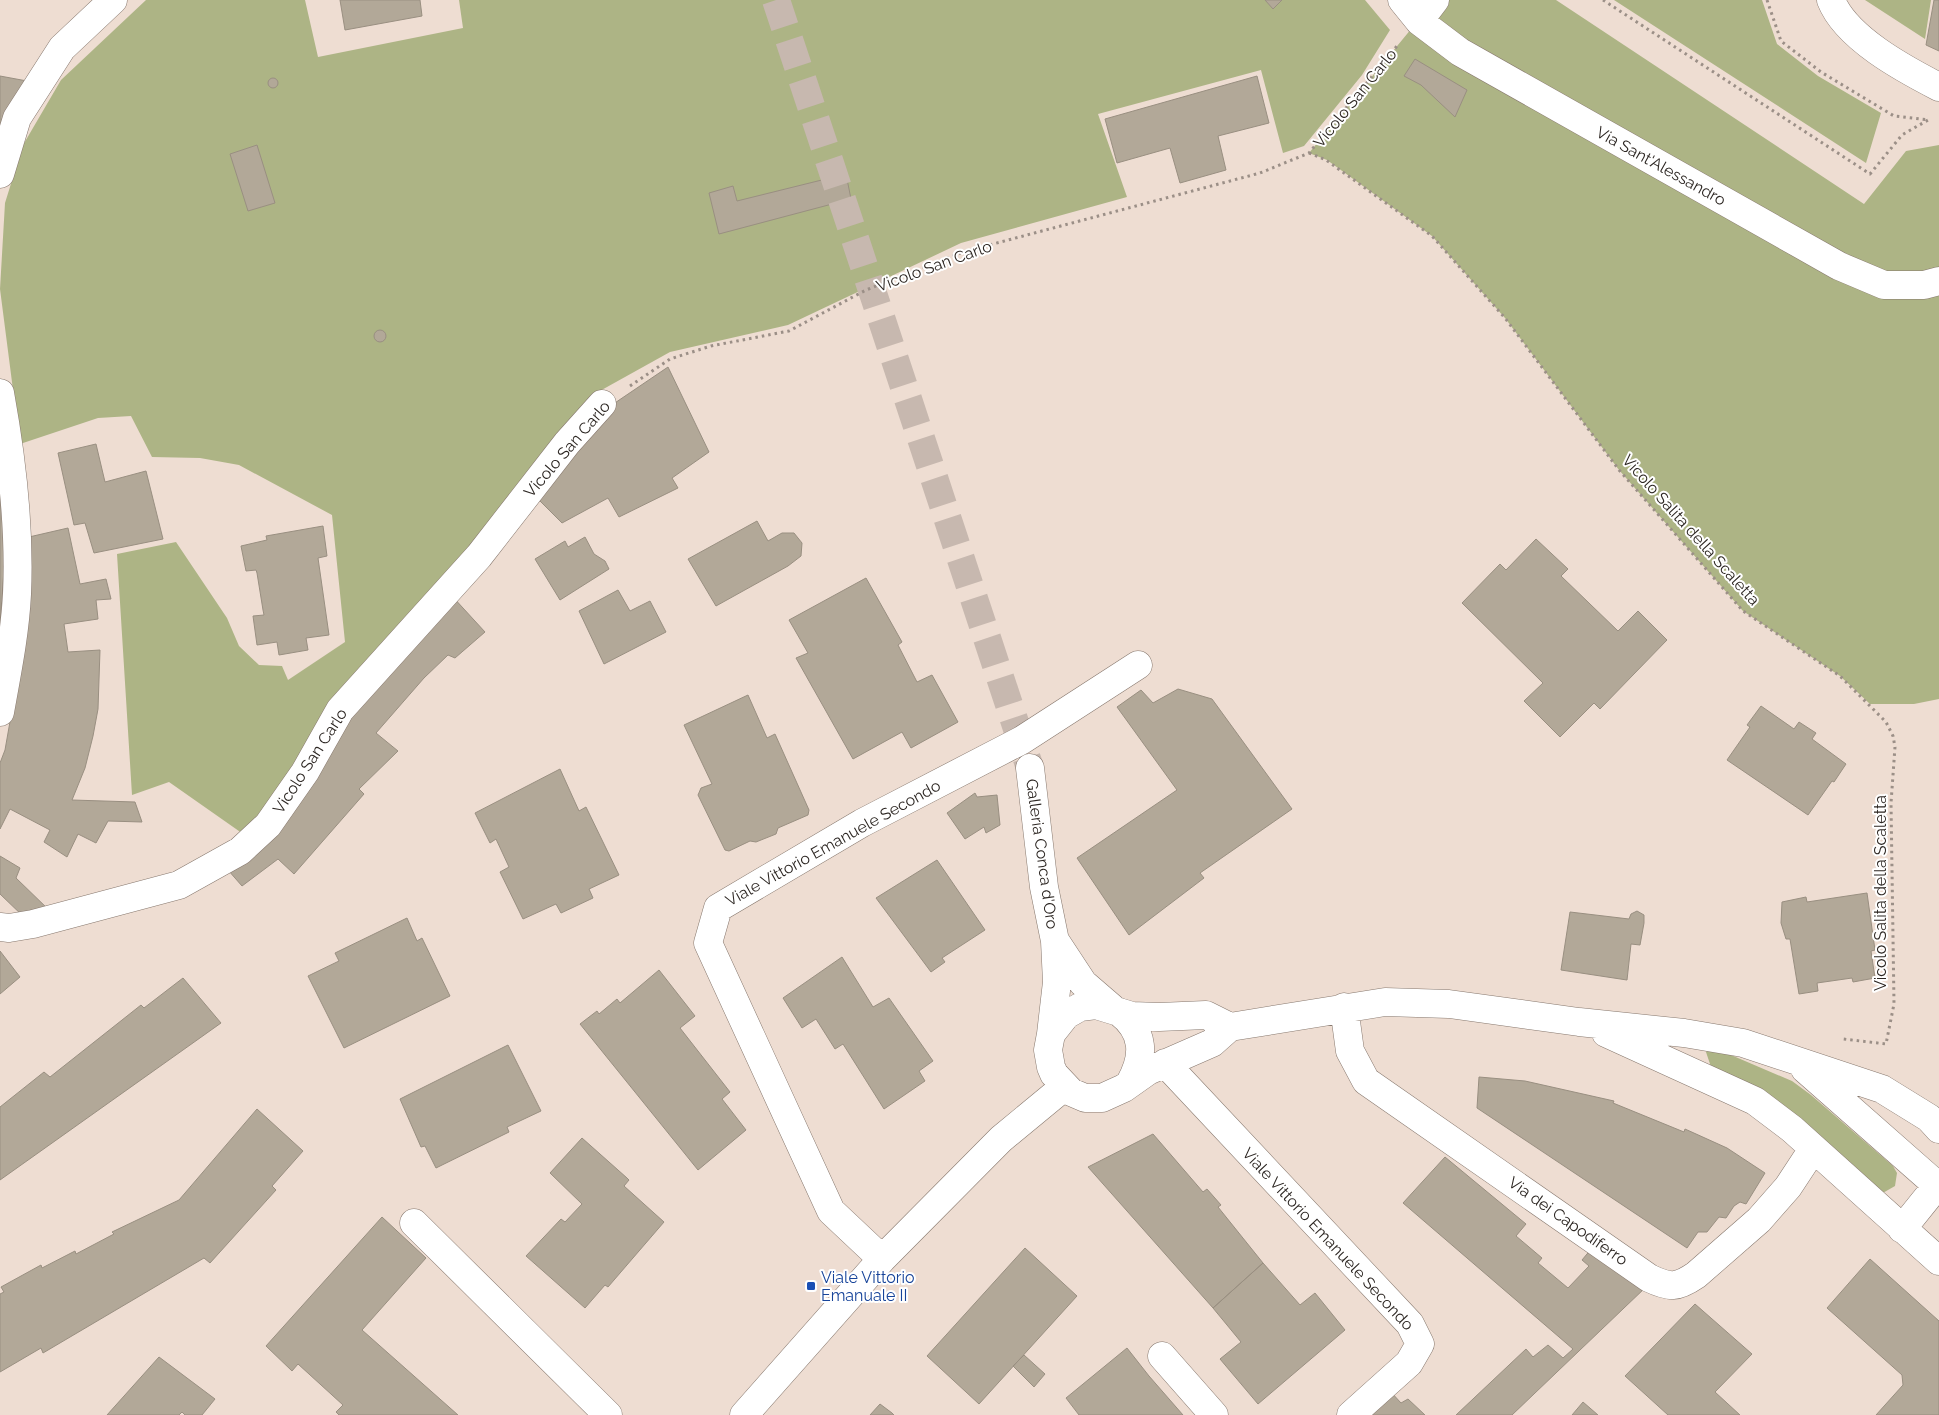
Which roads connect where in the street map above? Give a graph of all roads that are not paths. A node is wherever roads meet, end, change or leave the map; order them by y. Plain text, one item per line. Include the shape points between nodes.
1 (113, 0) edge
2 (1402, 0) edge
3 (1435, 0) edge
4 (1831, 0) edge
5 (1419, 21) junction
6 (1939, 87) edge
7 (0, 174) edge
8 (1939, 281) edge
9 (0, 393) edge
10 (602, 404) road end
11 (1138, 665) dead end
12 (0, 712) edge
13 (1030, 768) tunnel mouth
14 (0, 927) edge
15 (1055, 941) junction
16 (1344, 1007) junction
17 (1116, 1010) junction
18 (1579, 1022) junction
19 (1230, 1027) junction
20 (1052, 1034) junction
21 (1165, 1063) junction
22 (1798, 1063) junction
23 (1130, 1083) junction
24 (1064, 1087) junction
25 (1939, 1129) edge
26 (1813, 1149) junction
27 (1938, 1185) edge
28 (414, 1223) dead end
29 (1902, 1229) junction
30 (882, 1259) junction
31 (1939, 1261) edge
32 (1162, 1356) dead end
33 (608, 1415) edge
34 (744, 1415) edge
35 (1214, 1415) edge
36 (1351, 1415) edge

1 - 7 street via 62,48 52,63 17,118
2 - 5 street, Via Sant'Alessandro
3 - 5 street
4 - 6 street via 1835,11 1867,43
5 - 8 street, Via Sant'Alessandro via 1460,52 1839,266 1884,285 1924,285
9 - 12 street via 18,525 17,595
10 - 14 street, Vicolo San Carlo via 479,556 340,710 305,772 268,825 240,851 179,884 33,924
11 - 30 street, Viale Vittorio Emanuele Secondo via 1022,740 862,823 718,908 708,943 831,1211
13 - 15 street, Galleria Conca d'Oro via 1044,887
15 - 17 street, Galleria Conca d'Oro via 1083,983
15 - 20 street, Galleria Conca d'Oro via 1057,982
16 - 18 street via 1385,1002 1449,1004
16 - 19 street
16 - 26 street, Via dei Capodiferro via 1350,1051 1366,1081 1649,1278 1666,1286 1685,1282 1696,1275 1759,1220 1788,1187
17 - 19 street via 1132,1016 1206,1015
17 - 20 street via 1096,1005 1080,1007 1066,1015
17 - 23 street via 1136,1030 1142,1045 1138,1069
18 - 22 street via 1717,1038 1769,1051
18 - 26 street via 1755,1101
19 - 21 street via 1212,1042
20 - 24 street via 1048,1050 1051,1067
21 - 23 street
21 - 36 street, Viale Vittorio Emanuele Secondo via 1410,1324 1420,1344 1409,1363
22 - 25 street via 1882,1089 1929,1118
22 - 27 street
23 - 24 street via 1102,1098 1085,1098
24 - 30 street via 1001,1139
26 - 29 street
27 - 29 street
28 - 33 street
29 - 31 street
30 - 34 street
32 - 35 street

